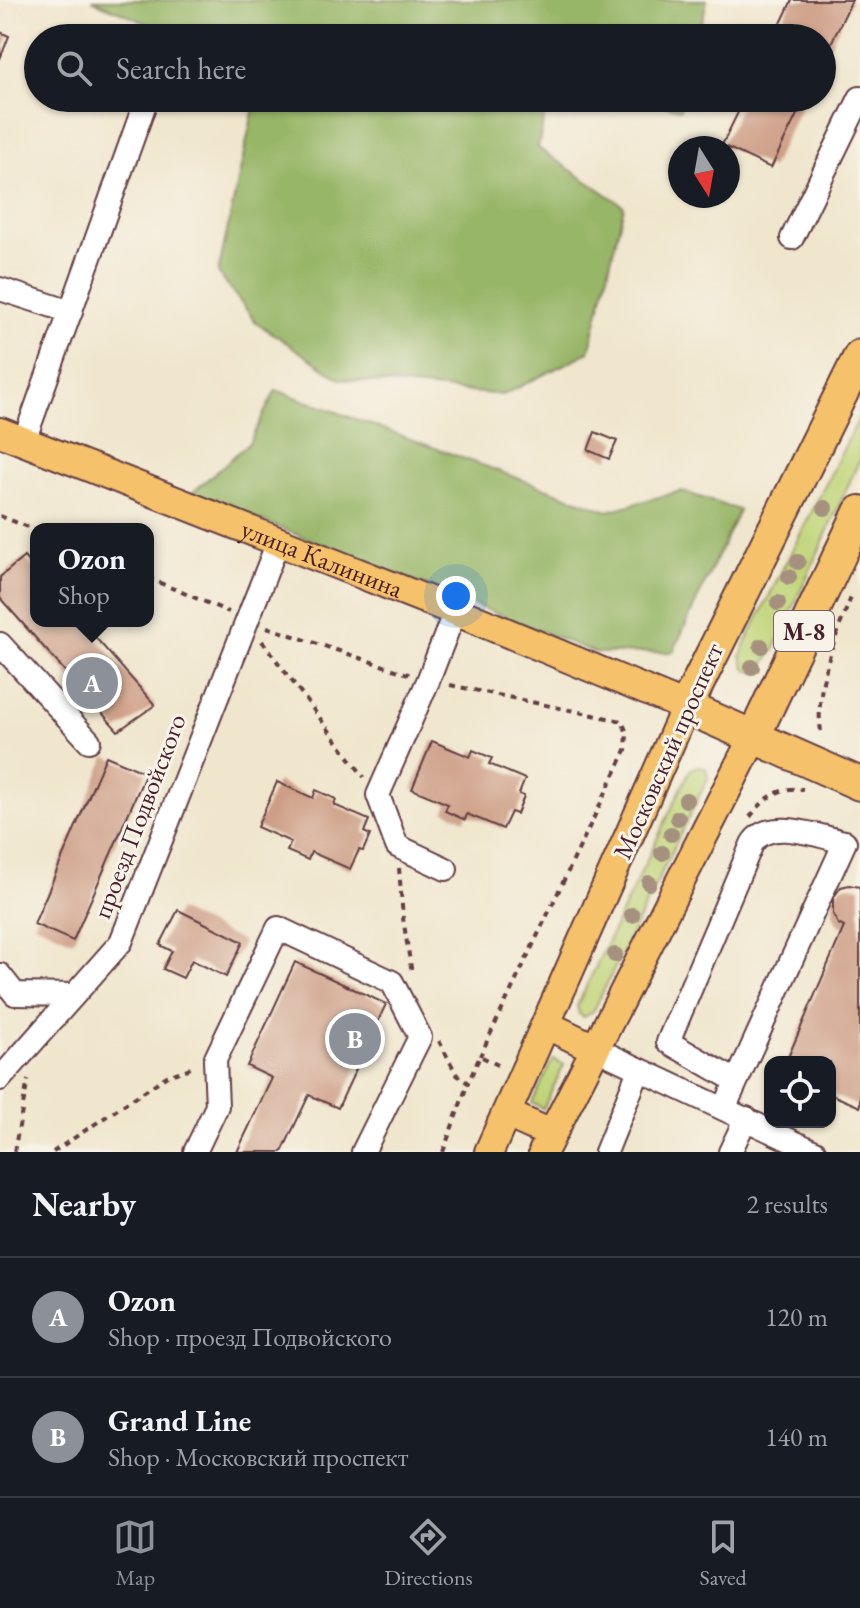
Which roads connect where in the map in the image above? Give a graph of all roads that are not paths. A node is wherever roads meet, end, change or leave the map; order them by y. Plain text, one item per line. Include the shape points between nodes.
1 (860, 98) edge
2 (142, 112) edge
3 (792, 238) dead end
4 (0, 289) edge
5 (71, 312) junction
6 (860, 356) edge
7 (12, 437) edge
8 (858, 523) edge
9 (278, 542) junction
10 (455, 611) junction
11 (0, 644) edge
12 (686, 707) junction
13 (754, 736) junction
14 (89, 741) dead end
15 (860, 784) edge
16 (446, 869) dead end
17 (0, 975) edge
18 (74, 995) junction
19 (547, 1025) junction
20 (594, 1048) junction
21 (639, 1070) junction
22 (0, 1079) edge
23 (736, 1081) junction
24 (724, 1109) junction
25 (507, 1114) junction
26 (746, 1118) junction
27 (547, 1143) edge
28 (195, 1152) edge
29 (363, 1152) edge
30 (489, 1152) edge
31 (606, 1152) edge
32 (730, 1152) edge
33 (815, 1152) edge

1 - 3 street
2 - 5 street
4 - 5 street
5 - 7 street
6 - 12 highway, Московский проспект / М-8
7 - 9 main road, улица Калинина
8 - 13 highway, М-8
9 - 10 main road, улица Калинина
9 - 18 street, проезд Подвойского via 121,942
10 - 12 main road, улица Калинина
10 - 16 street via 378,795 397,846
11 - 14 street
12 - 13 highway
12 - 19 main road, Московский проспект
13 - 15 highway
13 - 20 main road
17 - 18 street via 15,994
18 - 22 street, проезд Подвойского
19 - 20 main road
19 - 25 main road, Московский проспект
20 - 21 street
20 - 27 main road
21 - 24 street
21 - 31 street
23 - 23 street via 668,1042 752,844 762,832 779,829 845,842
23 - 24 street
24 - 26 street
25 - 27 main road
25 - 30 main road, Московский проспект
26 - 32 street
26 - 33 street
28 - 29 street via 217,1106 215,1060 278,928 392,982 420,1037

